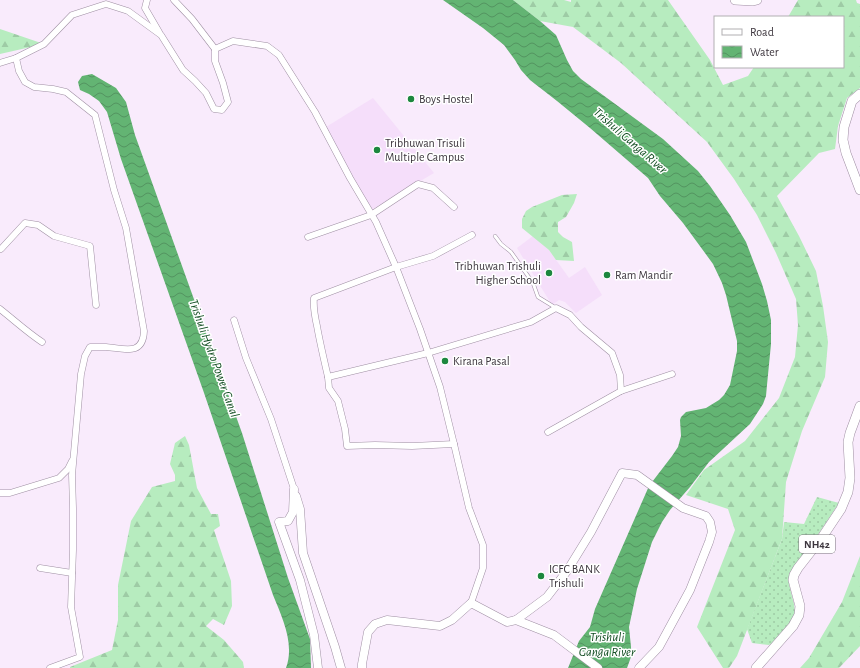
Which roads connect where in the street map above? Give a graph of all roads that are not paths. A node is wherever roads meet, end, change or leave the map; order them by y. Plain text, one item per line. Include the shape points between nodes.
1 (146, 0) edge
2 (174, 0) edge
3 (734, 0) edge
4 (757, 0) edge
5 (161, 35) junction
6 (215, 49) junction
7 (16, 58) junction
8 (0, 63) edge
9 (860, 94) edge
10 (860, 190) edge
11 (454, 207) dead end
12 (371, 214) junction
13 (472, 235) dead end
14 (495, 236) dead end
15 (308, 237) dead end
16 (1, 249) dead end
17 (396, 267) junction
18 (96, 305) dead end
19 (556, 308) junction
20 (0, 309) edge
21 (234, 320) dead end
22 (42, 342) dead end
23 (428, 353) junction
24 (672, 374) dead end
25 (328, 377) junction
26 (621, 391) junction
27 (860, 406) edge
28 (548, 432) dead end
29 (454, 444) junction
30 (74, 458) junction
31 (294, 490) junction
32 (0, 494) edge
33 (40, 568) dead end
34 (72, 573) junction
35 (471, 603) junction
36 (516, 620) junction
37 (67, 665) edge
38 (50, 668) edge
39 (318, 668) edge
40 (341, 668) edge
41 (362, 668) edge
42 (598, 668) edge
43 (639, 668) edge
44 (756, 668) edge

1 - 5 street via 145,8
2 - 6 street
3 - 4 main road
5 - 6 street via 183,70 206,93 214,109 222,110 228,102 215,61
5 - 7 street via 128,11 106,4 72,15 44,44
6 - 12 street via 233,41 267,46 279,55 315,112
7 - 8 street
7 - 30 street via 24,82 34,87 66,92 95,115 126,228 144,331 144,337 138,347 130,350 90,347 84,356
9 - 10 main road via 852,101 843,140
11 - 12 street via 433,188 418,184
12 - 15 street
12 - 17 street
13 - 17 street via 433,256
14 - 19 lane via 511,252 533,283 538,297
16 - 18 street via 25,223 38,226 54,236 90,246
17 - 23 street
17 - 25 street via 314,298
19 - 23 street via 531,322
19 - 26 street via 570,315 581,328 612,353 620,375
20 - 22 street
21 - 31 street
23 - 25 street
23 - 29 street via 440,387
24 - 26 street
25 - 29 street via 329,388 338,401 346,446
26 - 28 street
27 - 44 main road, NH42 via 848,442 848,492 823,536 794,575 800,606 799,615 793,626
29 - 35 street via 468,508 483,545 484,568
30 - 32 street via 59,478
30 - 34 street
31 - 39 street via 293,512 288,521 279,522 300,580 314,635
31 - 40 street via 300,509 303,553
33 - 34 street
34 - 37 street via 71,606 80,658
35 - 36 street via 507,622
35 - 41 street via 452,620 440,626 387,620 374,624 368,632
36 - 42 street via 554,636
36 - 43 street via 547,597 567,571 622,473 637,475 683,508 706,516 712,532 690,590 659,647
37 - 38 street

